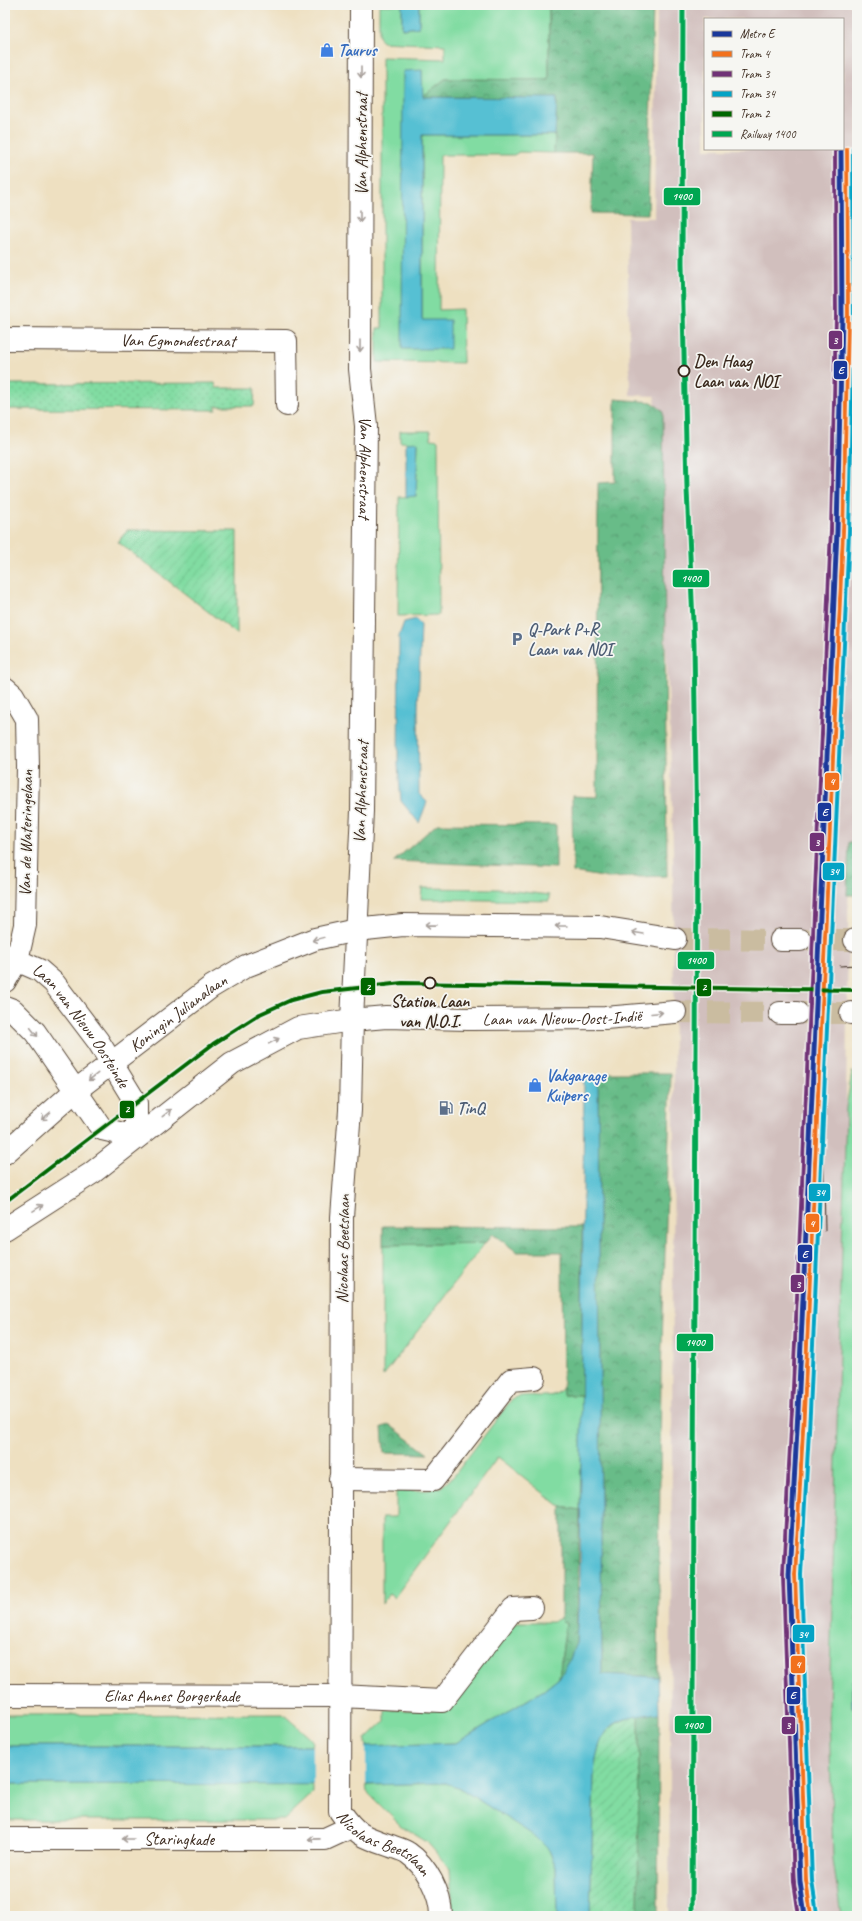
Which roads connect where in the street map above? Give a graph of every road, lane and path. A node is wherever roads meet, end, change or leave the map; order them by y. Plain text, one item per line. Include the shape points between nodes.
1 (361, 5) edge
2 (5, 339) edge
3 (287, 405) dead end
4 (5, 688) edge
5 (356, 930) junction
6 (675, 939) tunnel mouth
7 (11, 958) edge
8 (5, 981) edge
9 (5, 1006) edge
10 (675, 1012) tunnel mouth
11 (352, 1020) junction
12 (111, 1063) junction
13 (75, 1091) junction
14 (136, 1137) junction
15 (5, 1153) edge
16 (5, 1229) edge
17 (534, 1378) dead end
18 (340, 1479) junction
19 (532, 1608) dead end
20 (5, 1695) edge
21 (340, 1696) junction
22 (351, 1827) junction
23 (5, 1839) edge
24 (440, 1916) edge

1 -> 5 street, Van Alphenstraat via 360,369 366,426 362,811
2 - 3 street, Van Egmondestraat via 286,341
4 - 7 street, Van de Wateringelaan via 13,695 27,719 25,925
6 -> 5 street via 600,927 403,925
5 - 11 street, Van Alphenstraat
5 -> 12 street, Koningin Julianalaan via 316,939 246,966 211,987
7 - 8 street, Van de Wateringelaan
7 - 12 street, Laan van Nieuw Oosteinde via 39,970 54,983
9 -> 13 street, Laan van Nieuw Oosteinde via 13,1010 35,1032
11 -> 10 street, Laan van Nieuw-Oost-Indië via 605,1018
14 -> 11 street via 232,1063 298,1028
11 - 18 street, Nicolaas Beetslaan via 350,1110 342,1216
12 -> 13 street, Koningin Julianalaan
12 - 14 street, Laan van Nieuw Oosteinde via 136,1103
13 - 14 street, Laan van Nieuw Oosteinde via 102,1129
13 -> 15 street, Koningin Julianalaan
16 -> 14 street via 77,1184
17 - 18 street via 511,1380 433,1480
18 - 21 street, Nicolaas Beetslaan
19 - 21 street via 513,1609 442,1701
20 - 21 street, Elias Annes Borgerkade
21 - 22 street, Nicolaas Beetslaan via 340,1811
22 -> 23 street, Staringkade via 325,1839
22 - 24 street, Nicolaas Beetslaan via 368,1838 408,1852 430,1876 441,1904

